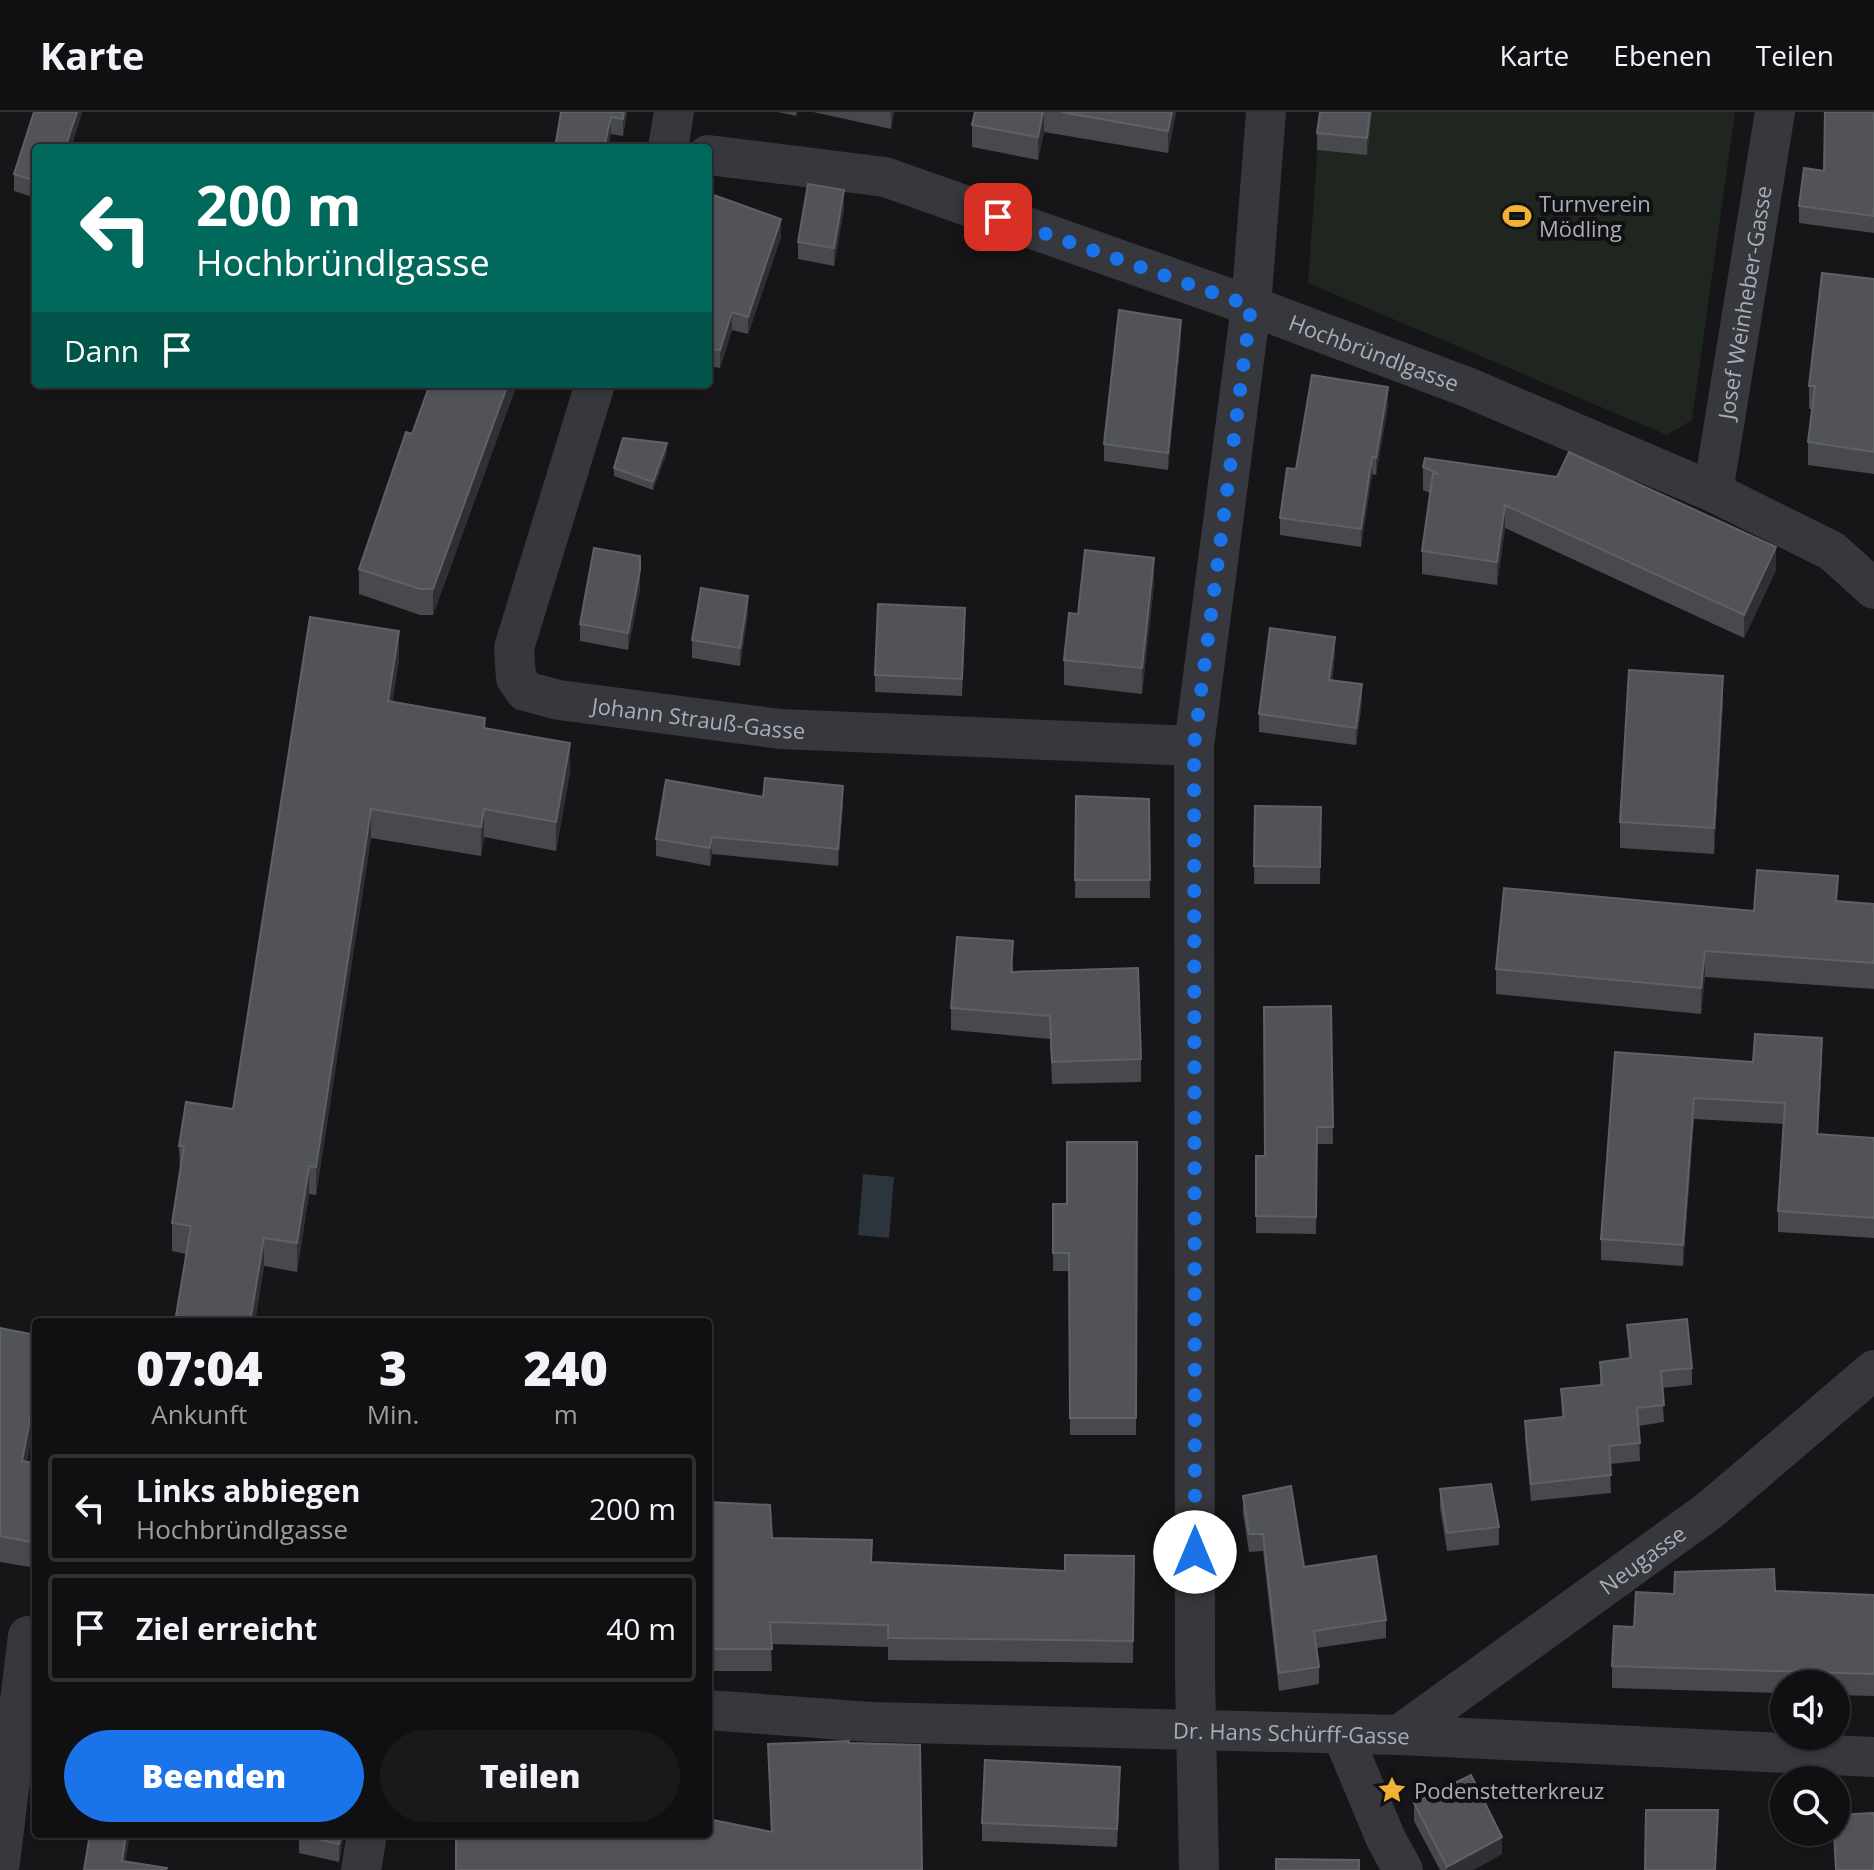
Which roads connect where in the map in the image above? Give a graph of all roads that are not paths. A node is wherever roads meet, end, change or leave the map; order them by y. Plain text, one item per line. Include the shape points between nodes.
1 (674, 112) edge
2 (1266, 112) edge
3 (1775, 112) edge
4 (669, 144) edge
5 (712, 155) edge
6 (1251, 306) junction
7 (594, 388) edge
8 (1713, 492) junction
9 (1874, 589) edge
10 (1194, 746) junction
11 (1874, 1370) edge
12 (21, 1635) edge
13 (712, 1710) edge
14 (1198, 1732) junction
15 (1399, 1735) junction
16 (1343, 1736) junction
17 (1874, 1757) edge
18 (366, 1838) edge
19 (0, 1862) edge
20 (1196, 1868) edge
21 (361, 1870) edge
22 (1403, 1870) edge

1 - 4 street
2 - 6 street
3 - 8 street, Josef Weinheber-Gasse
5 - 6 street, Hochbründlgasse via 885,177
6 - 8 street, Hochbründlgasse via 1467,387
6 - 10 street
7 - 10 street, Johann Strauß-Gasse via 514,648 516,678 525,691 780,729
8 - 9 street, Hochbründlgasse via 1832,551
10 - 14 street
11 - 15 street, Neugasse via 1710,1510
12 - 19 street
13 - 14 street, Dr. Hans Schürff-Gasse via 871,1722
14 - 16 street, Dr. Hans Schürff-Gasse
14 - 20 street
15 - 16 street, Dr. Hans Schürff-Gasse
15 - 17 street, Dr. Hans Schürff-Gasse
16 - 22 street
18 - 21 street

